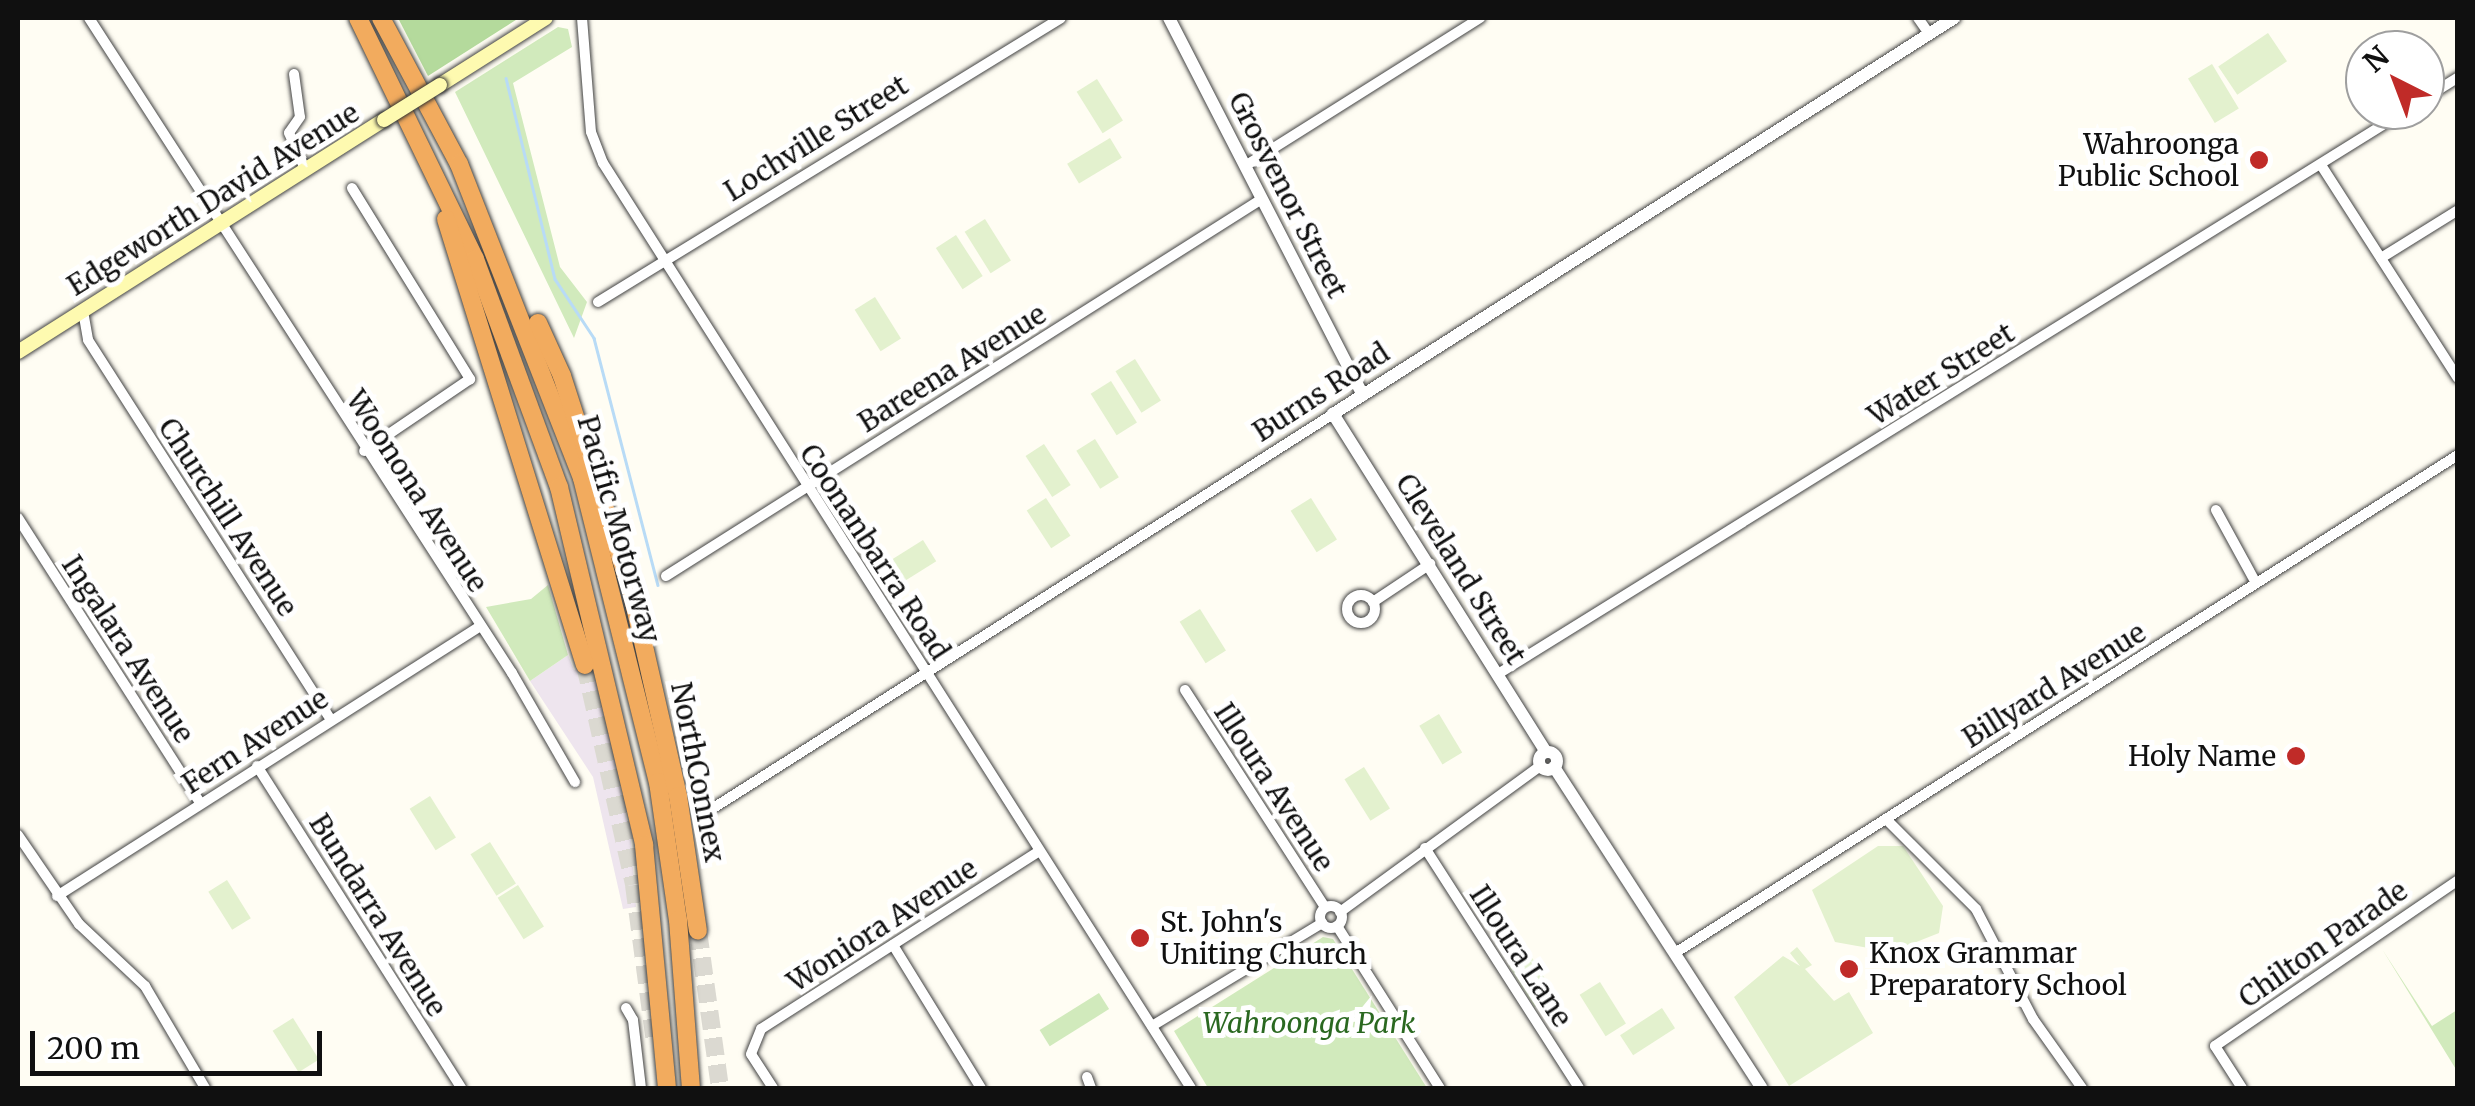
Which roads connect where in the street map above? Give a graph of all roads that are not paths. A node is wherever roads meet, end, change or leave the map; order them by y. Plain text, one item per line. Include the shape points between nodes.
1 (90, 18) edge
2 (358, 18) edge
3 (381, 18) edge
4 (546, 18) edge
5 (582, 18) edge
6 (1061, 18) edge
7 (1170, 18) edge
8 (1480, 18) edge
9 (1918, 18) edge
10 (1954, 18) edge
11 (1929, 34) junction
12 (294, 74) dead end
13 (2376, 130) edge
14 (416, 134) junction
15 (2322, 165) junction
16 (1245, 166) junction
17 (305, 169) junction
18 (352, 188) dead end
19 (1262, 198) junction
20 (2458, 210) edge
21 (220, 224) junction
22 (489, 235) junction
23 (2381, 258) junction
24 (663, 260) junction
25 (598, 302) dead end
26 (83, 311) junction
27 (63, 324) junction
28 (88, 340) junction
29 (18, 352) edge
30 (2458, 378) edge
31 (1363, 394) junction
32 (1333, 414) junction
33 (364, 451) junction
34 (2458, 455) edge
35 (807, 487) junction
36 (2216, 510) dead end
37 (18, 518) edge
38 (1430, 564) junction
39 (666, 576) dead end
40 (2256, 583) junction
41 (1373, 602) dead end
42 (479, 627) junction
43 (585, 665) tunnel mouth
44 (926, 672) junction
45 (1498, 674) junction
46 (1185, 690) dead end
47 (330, 718) junction
48 (1547, 761) junction
49 (257, 766) junction
50 (575, 782) dead end
51 (200, 803) junction
52 (715, 807) dead end
53 (1886, 818) junction
54 (18, 834) edge
55 (1425, 848) junction
56 (1039, 851) junction
57 (2458, 880) edge
58 (57, 896) junction
59 (1325, 907) junction
60 (1340, 912) junction
61 (1322, 923) junction
62 (1337, 926) junction
63 (698, 931) tunnel mouth
64 (892, 945) junction
65 (1676, 952) junction
66 (626, 1008) dead end
67 (1152, 1026) junction
68 (205, 1088) edge
69 (462, 1088) edge
70 (640, 1088) edge
71 (667, 1088) edge
72 (691, 1088) edge
73 (773, 1088) edge
74 (981, 1088) edge
75 (1191, 1088) edge
76 (1440, 1088) edge
77 (1579, 1088) edge
78 (1762, 1088) edge
79 (2082, 1088) edge
80 (2242, 1088) edge

1 - 21 street, Woonona Avenue
2 - 14 highway, Pacific Motorway
3 - 22 highway, Pacific Motorway
4 - 17 main road, Edgeworth David Avenue, bridge
5 - 24 street, Coonanbarra Road via 595,147
6 - 24 street, Lochville Street
7 - 16 street, Grosvenor Street
8 - 16 street
9 - 11 street
10 - 11 street, Burns Road
11 - 31 street, Burns Road
12 - 17 street via 300,117 289,133
13 - 15 street, Water Street
14 - 43 highway
14 - 71 highway, Pacific Motorway via 512,352 588,588 644,845
15 - 23 street
15 - 45 street, Water Street
16 - 19 street, Grosvenor Street
17 - 21 main road, Edgeworth David Avenue
18 - 33 street via 468,367 464,389
19 - 31 street, Grosvenor Street
19 - 35 street, Bareena Avenue
20 - 23 street
21 - 26 main road, Edgeworth David Avenue
21 - 33 street, Woonona Avenue
22 - 63 highway, NorthConnex via 562,376 608,512 678,796
22 - 72 highway, Pacific Motorway via 582,478 658,782 678,920
23 - 30 street
24 - 25 street, Lochville Street
24 - 35 street, Coonanbarra Road
26 - 27 main road, Edgeworth David Avenue
26 - 28 street, Churchill Avenue
27 - 28 street, Churchill Avenue
27 - 29 main road, Edgeworth David Avenue
28 - 47 street, Churchill Avenue
31 - 32 street, Burns Road
32 - 38 street, Cleveland Street
32 - 44 street, Burns Road
33 - 42 street, Woonona Avenue
34 - 40 street, Billyard Avenue
35 - 39 street, Bareena Avenue
35 - 44 street, Coonanbarra Road
36 - 40 street
37 - 51 street, Ingalara Avenue
38 - 41 street
38 - 45 street, Cleveland Street
40 - 53 street, Billyard Avenue
42 - 47 street, Fern Avenue
42 - 50 street, Woonona Avenue
44 - 52 street, Burns Road
44 - 56 street, Coonanbarra Road
45 - 48 street, Cleveland Street
46 - 59 street, Illoura Avenue
47 - 49 street, Fern Avenue
48 - 55 street
48 - 65 street, Cleveland Street
49 - 51 street, Fern Avenue
49 - 69 street, Bundarra Avenue
51 - 58 street, Fern Avenue
53 - 65 street, Billyard Avenue
53 - 79 street via 1976,909 2033,1019
54 - 58 street
55 - 60 street
55 - 77 street, Illoura Lane
56 - 64 street, Woniora Avenue
56 - 67 street, Coonanbarra Road
57 - 80 street, Chilton Parade via 2214,1046
58 - 68 street via 145,986
59 - 60 street
59 - 61 street
60 - 62 street
61 - 62 street
61 - 67 street
62 - 76 street
64 - 73 street, Woniora Avenue via 752,1039 751,1054
64 - 74 street
65 - 78 street, Cleveland Street
66 - 70 street via 634,1020
67 - 75 street, Coonanbarra Road

